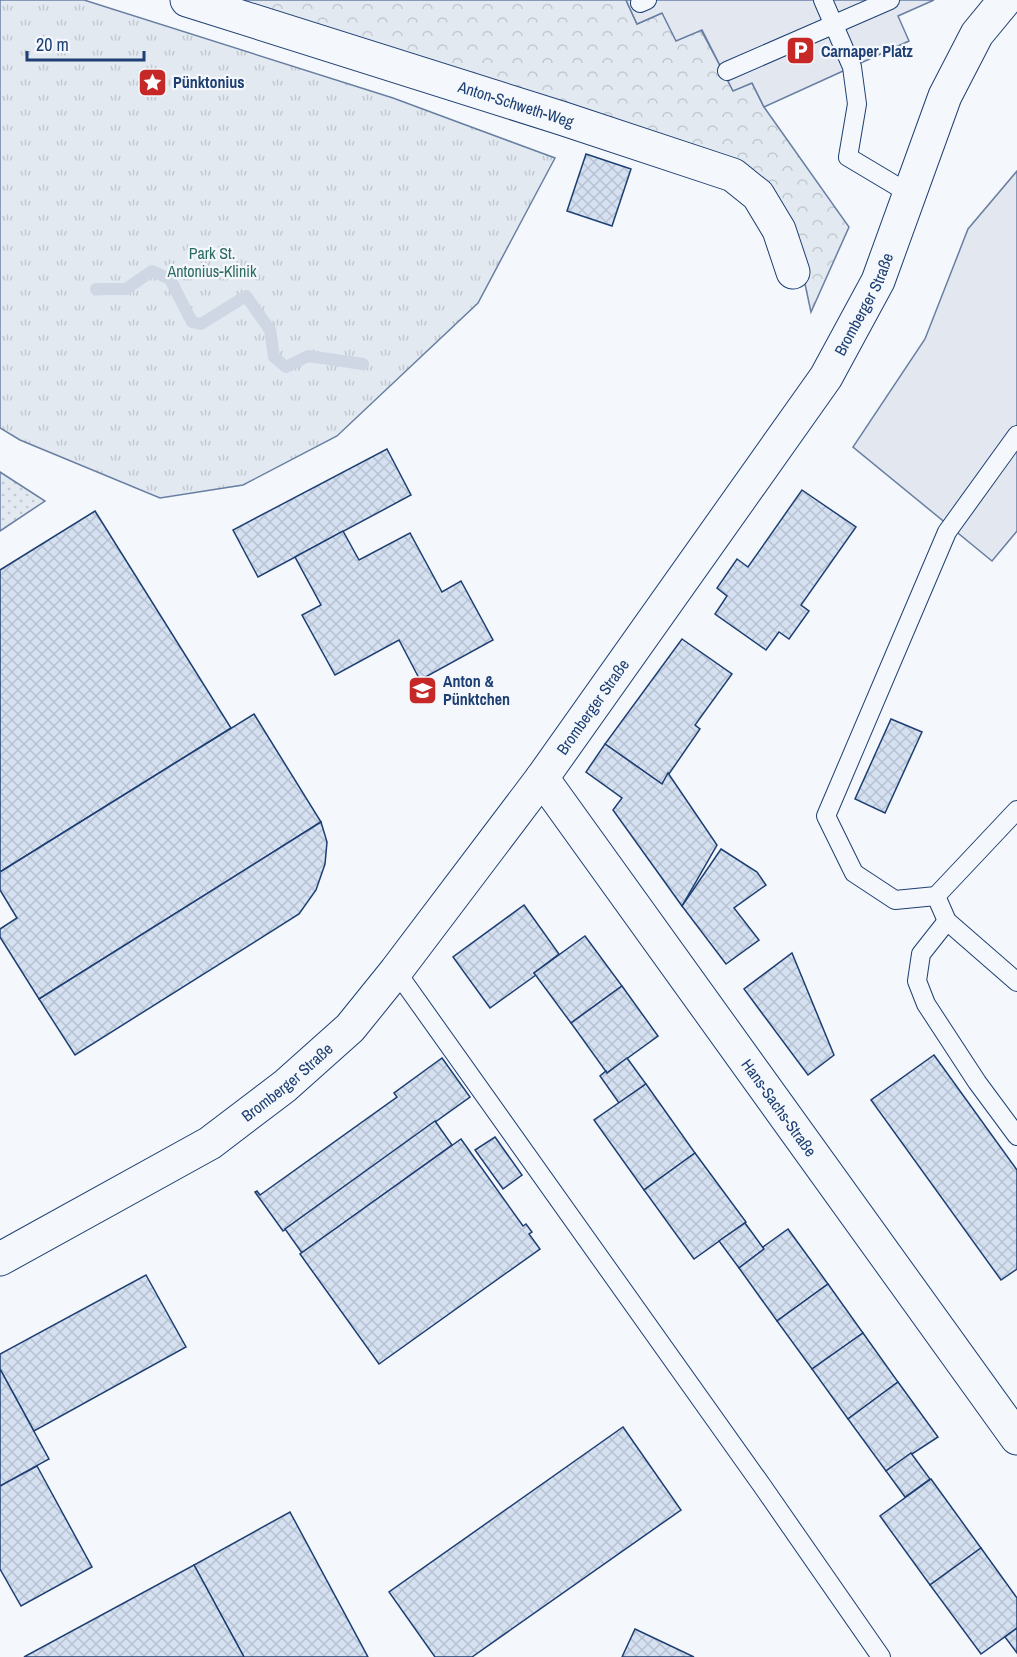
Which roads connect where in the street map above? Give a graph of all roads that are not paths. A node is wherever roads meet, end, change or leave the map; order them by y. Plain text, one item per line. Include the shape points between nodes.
1 (187, 0) edge
2 (823, 0) edge
3 (890, 0) edge
4 (1005, 0) edge
5 (834, 25) junction
6 (727, 71) dead end
7 (910, 194) junction
8 (793, 272) dead end
9 (1017, 435) edge
10 (542, 778) junction
11 (1017, 810) edge
12 (936, 896) junction
13 (947, 921) junction
14 (396, 971) junction
15 (1017, 982) edge
16 (1017, 1136) edge
17 (0, 1259) edge
18 (1017, 1438) edge
19 (881, 1657) edge

1 - 8 street, Anton-Schweth-Weg via 733,175 758,195 779,230
2 - 5 lane
3 - 5 lane
4 - 7 street, Bromberger Straße via 977,34 945,96
5 - 6 lane
5 - 7 lane via 852,67 857,104 848,157
7 - 10 street, Bromberger Straße via 878,281 826,377
9 - 12 lane via 947,532 826,816 854,873 895,900
10 - 14 street, Bromberger Straße
10 - 18 street, Hans-Sachs-Straße
11 - 12 lane
12 - 13 lane
13 - 15 lane
13 - 16 lane via 921,954 917,981 926,1004
14 - 17 street, Bromberger Straße via 350,1028 285,1086 210,1143
14 - 19 lane

